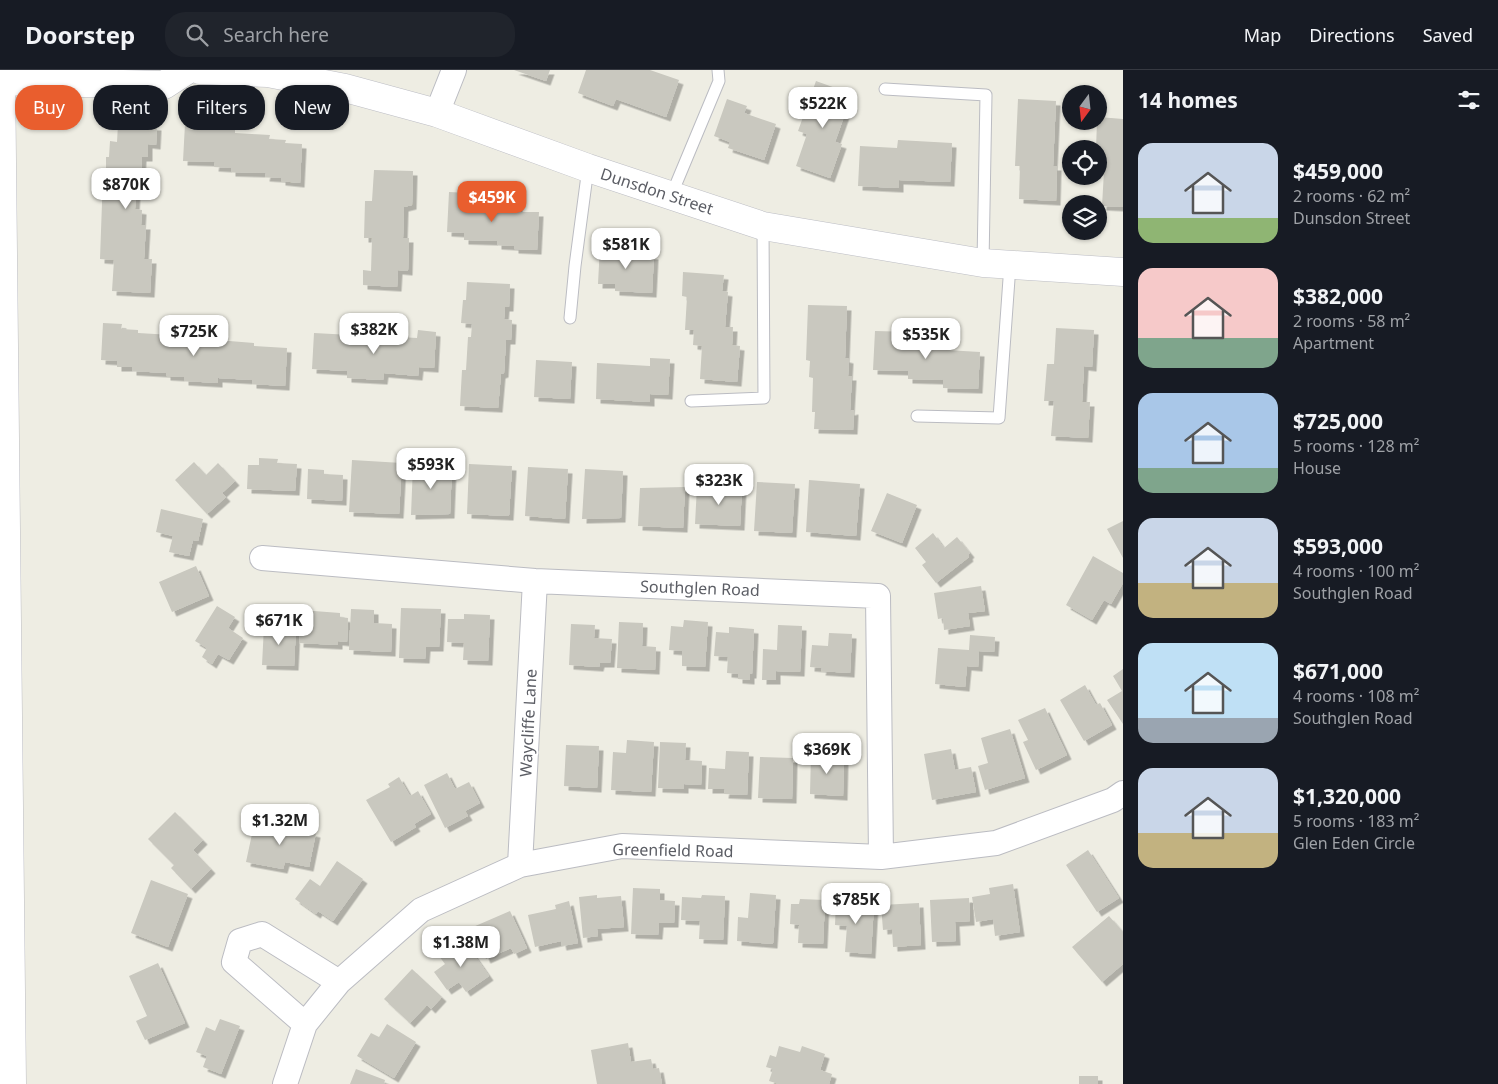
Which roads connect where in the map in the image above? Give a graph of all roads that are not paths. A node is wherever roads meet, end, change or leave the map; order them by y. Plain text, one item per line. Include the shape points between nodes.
1 (1, 70) edge
2 (187, 70) edge
3 (200, 70) edge
4 (454, 70) edge
5 (718, 70) edge
6 (0, 81) edge
7 (885, 89) dead end
8 (437, 113) junction
9 (588, 168) junction
10 (670, 196) junction
11 (763, 226) junction
12 (983, 264) junction
13 (1010, 266) junction
14 (1123, 272) edge
15 (570, 318) dead end
16 (691, 401) dead end
17 (917, 416) dead end
18 (262, 558) dead end
19 (535, 581) junction
20 (1120, 802) edge
21 (881, 857) junction
22 (520, 865) junction
23 (339, 982) junction
24 (305, 1024) junction
25 (12, 1084) edge
26 (285, 1084) edge

1 - 6 main road
2 - 6 main road via 164,85
3 - 8 main road, Dunsdon Street via 268,73 345,88
4 - 8 street
5 - 10 lane via 719,81
6 - 25 main road
7 - 12 lane via 986,95
8 - 9 main road, Dunsdon Street
9 - 10 main road, Dunsdon Street
9 - 15 lane
10 - 11 main road, Dunsdon Street
11 - 12 main road, Dunsdon Street
11 - 16 lane via 764,398
12 - 13 main road, Dunsdon Street
13 - 14 main road, Dunsdon Street
13 - 17 lane via 1000,418
18 - 19 street, Southglen Road
19 - 21 street, Southglen Road via 878,596
19 - 22 street, Waycliffe Lane
20 - 21 street, Greenfield Road via 996,843
21 - 22 street, Greenfield Road via 622,846
22 - 23 street, Greenfield Road via 421,910
23 - 24 street, Greenfield Road
23 - 24 street via 262,934 240,941 234,962
24 - 26 street, Greenfield Road

